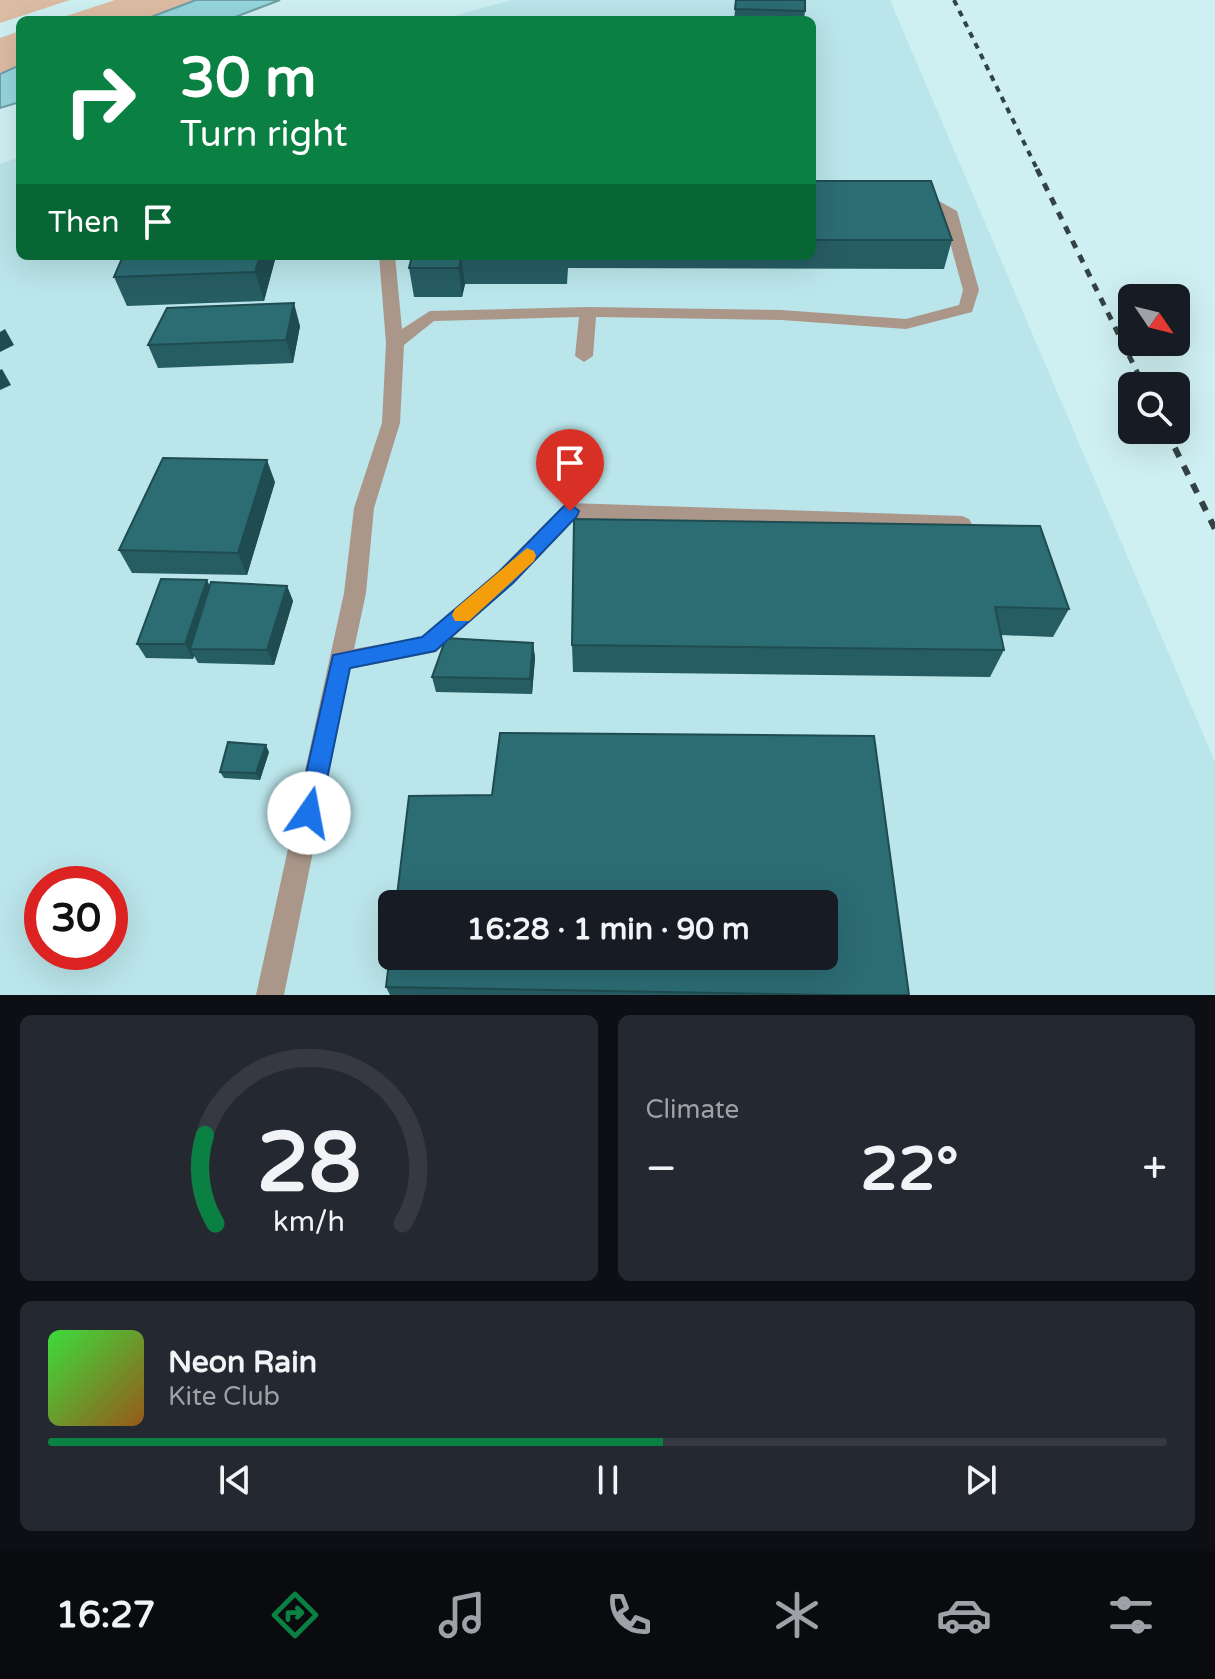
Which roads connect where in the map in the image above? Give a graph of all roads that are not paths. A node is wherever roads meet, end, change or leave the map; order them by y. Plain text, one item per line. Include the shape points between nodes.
1 (902, 192) edge
2 (387, 260) edge
3 (588, 312) junction
4 (395, 343) junction
5 (584, 356) dead end
6 (962, 524) edge
7 (341, 661) junction
8 (270, 995) edge

1 - 3 street via 917,192 949,211 971,290 966,308 906,324 781,315
2 - 4 street
3 - 4 street via 430,316
3 - 5 street
4 - 7 street via 391,423 364,508
6 - 7 street via 570,511 506,577 428,645
7 - 8 street

